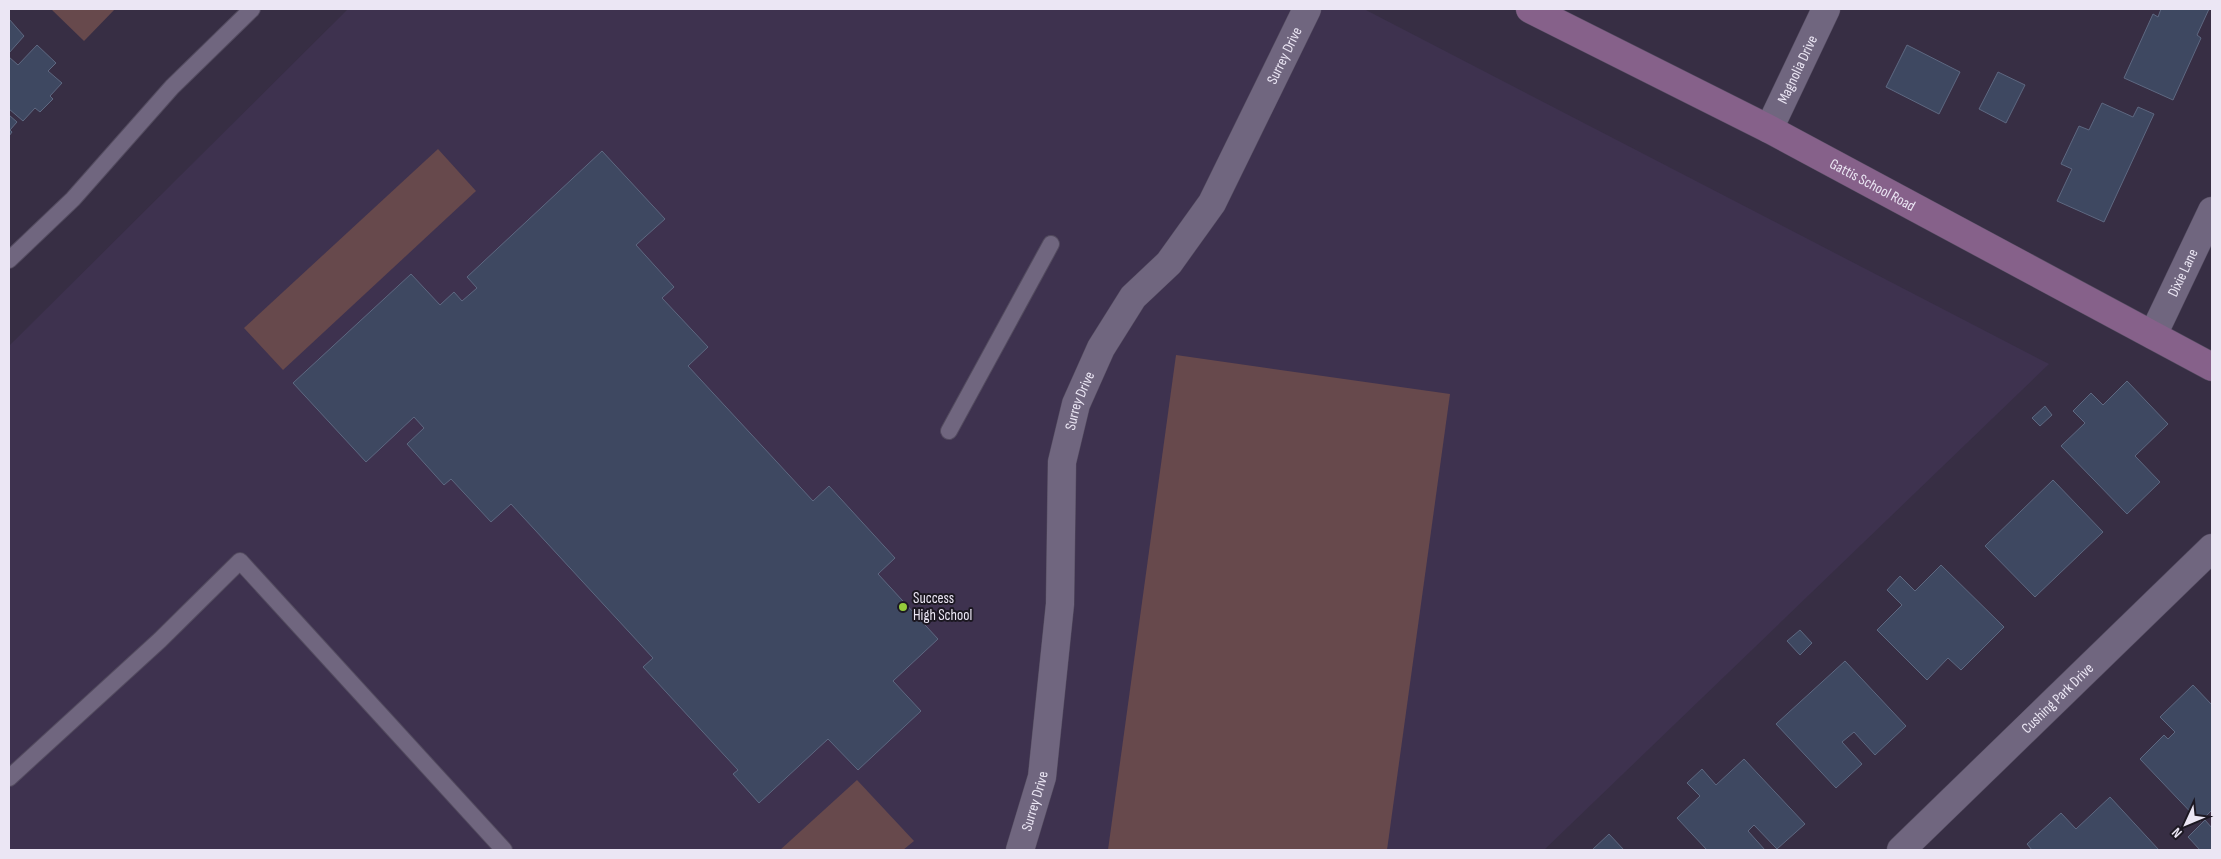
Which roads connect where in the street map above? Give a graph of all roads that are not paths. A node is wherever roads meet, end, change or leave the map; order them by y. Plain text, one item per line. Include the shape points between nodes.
1 (252, 9) edge
2 (1306, 9) edge
3 (1530, 9) edge
4 (1826, 9) edge
5 (1769, 130) junction
6 (2212, 211) edge
7 (1051, 244) dead end
8 (9, 260) edge
9 (2153, 335) junction
10 (2212, 367) edge
11 (949, 431) dead end
12 (2212, 548) edge
13 (9, 778) edge
14 (504, 850) edge
15 (1020, 850) edge
16 (1901, 850) edge

1 - 8 lane via 172,87 73,199
2 - 15 street, Surrey Drive via 1212,203 1169,263 1133,297 1101,348 1076,404 1062,462 1060,604 1042,777
3 - 5 main road, Gattis School Road
4 - 5 street, Magnolia Drive
5 - 9 main road, Gattis School Road
6 - 9 street, Dixie Lane
7 - 11 lane
9 - 10 main road, Gattis School Road
12 - 16 street, Cushing Park Drive
13 - 14 lane via 240,562

